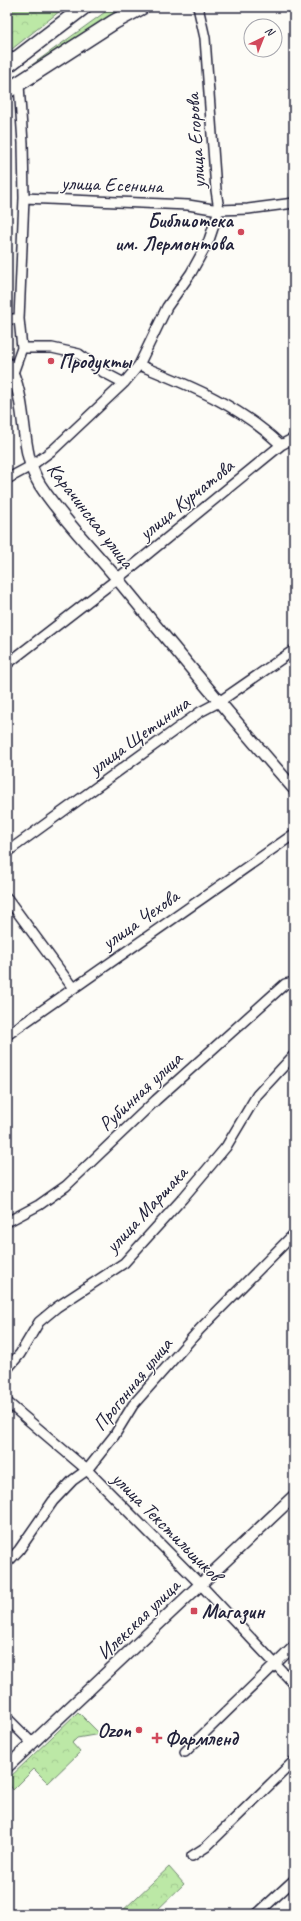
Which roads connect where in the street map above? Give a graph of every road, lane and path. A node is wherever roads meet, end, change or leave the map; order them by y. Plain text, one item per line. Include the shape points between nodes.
1 (84, 7) edge
2 (142, 7) edge
3 (198, 7) edge
4 (7, 66) edge
5 (13, 88) edge
6 (24, 198) junction
7 (294, 203) edge
8 (219, 210) junction
9 (7, 319) edge
10 (19, 319) junction
11 (22, 348) junction
12 (139, 365) junction
13 (10, 368) edge
14 (124, 383) junction
15 (294, 438) edge
16 (281, 445) junction
17 (31, 466) junction
18 (7, 479) edge
19 (117, 579) junction
20 (294, 650) edge
21 (7, 664) edge
22 (219, 702) junction
23 (294, 789) edge
24 (294, 834) edge
25 (7, 852) edge
26 (7, 898) edge
27 (294, 982) edge
28 (73, 988) junction
29 (7, 1035) edge
30 (294, 1055) edge
31 (7, 1222) edge
32 (294, 1234) edge
33 (7, 1369) edge
34 (7, 1402) edge
35 (87, 1470) junction
36 (294, 1496) edge
37 (7, 1563) edge
38 (200, 1584) junction
39 (294, 1646) edge
40 (275, 1664) junction
41 (294, 1684) edge
42 (7, 1718) edge
43 (32, 1743) junction
44 (185, 1752) dead end
45 (294, 1761) edge
46 (7, 1768) edge
47 (192, 1856) dead end
48 (294, 1880) edge
49 (257, 1914) edge

1 - 4 main road
2 - 5 main road via 114,22
3 - 8 street, улица Егорова via 205,38
5 - 6 street, Карачинская улица via 23,143
6 - 8 street, улица Есенина via 188,205
6 - 10 street, Карачинская улица
7 - 8 street, улица Есенина
8 - 12 street, улица Егорова via 209,240 191,273 167,307
9 - 10 street
10 - 11 street, Карачинская улица
11 - 13 street, Карачинская улица
11 - 14 street via 52,348 79,354 103,372
12 - 14 street, улица Егорова
12 - 16 street via 219,399 265,430
13 - 17 street, Карачинская улица via 20,399 25,442
14 - 17 street, улица Егорова via 54,449
15 - 16 street, улица Курчатова
16 - 19 street, улица Курчатова
17 - 18 street, улица Егорова
17 - 19 street, Карачинская улица via 40,485
19 - 21 street, улица Курчатова
19 - 22 street, Карачинская улица
20 - 22 street, улица Щетинина
22 - 23 street, Карачинская улица
22 - 25 street, улица Щетинина via 200,712
24 - 28 street, улица Чехова
26 - 28 street
27 - 31 street, Рубинная улица via 285,984 267,1000 66,1186 39,1205
28 - 29 street, улица Чехова
30 - 33 street, улица Маршака via 257,1095 226,1147 124,1263 39,1322 20,1354
32 - 35 street, Прогонная улица via 200,1330 133,1405 114,1436
34 - 35 street, улица Текстильщиков
35 - 37 street, Прогонная улица via 73,1480 53,1501 20,1550
35 - 38 street, улица Текстильщиков
36 - 38 street, Илекская улица
38 - 40 street, улица Текстильщиков
38 - 43 street, Илекская улица
39 - 40 street
40 - 41 street, улица Текстильщиков
40 - 44 street
42 - 43 street
43 - 46 street, Илекская улица
45 - 47 street via 206,1847
48 - 49 street

